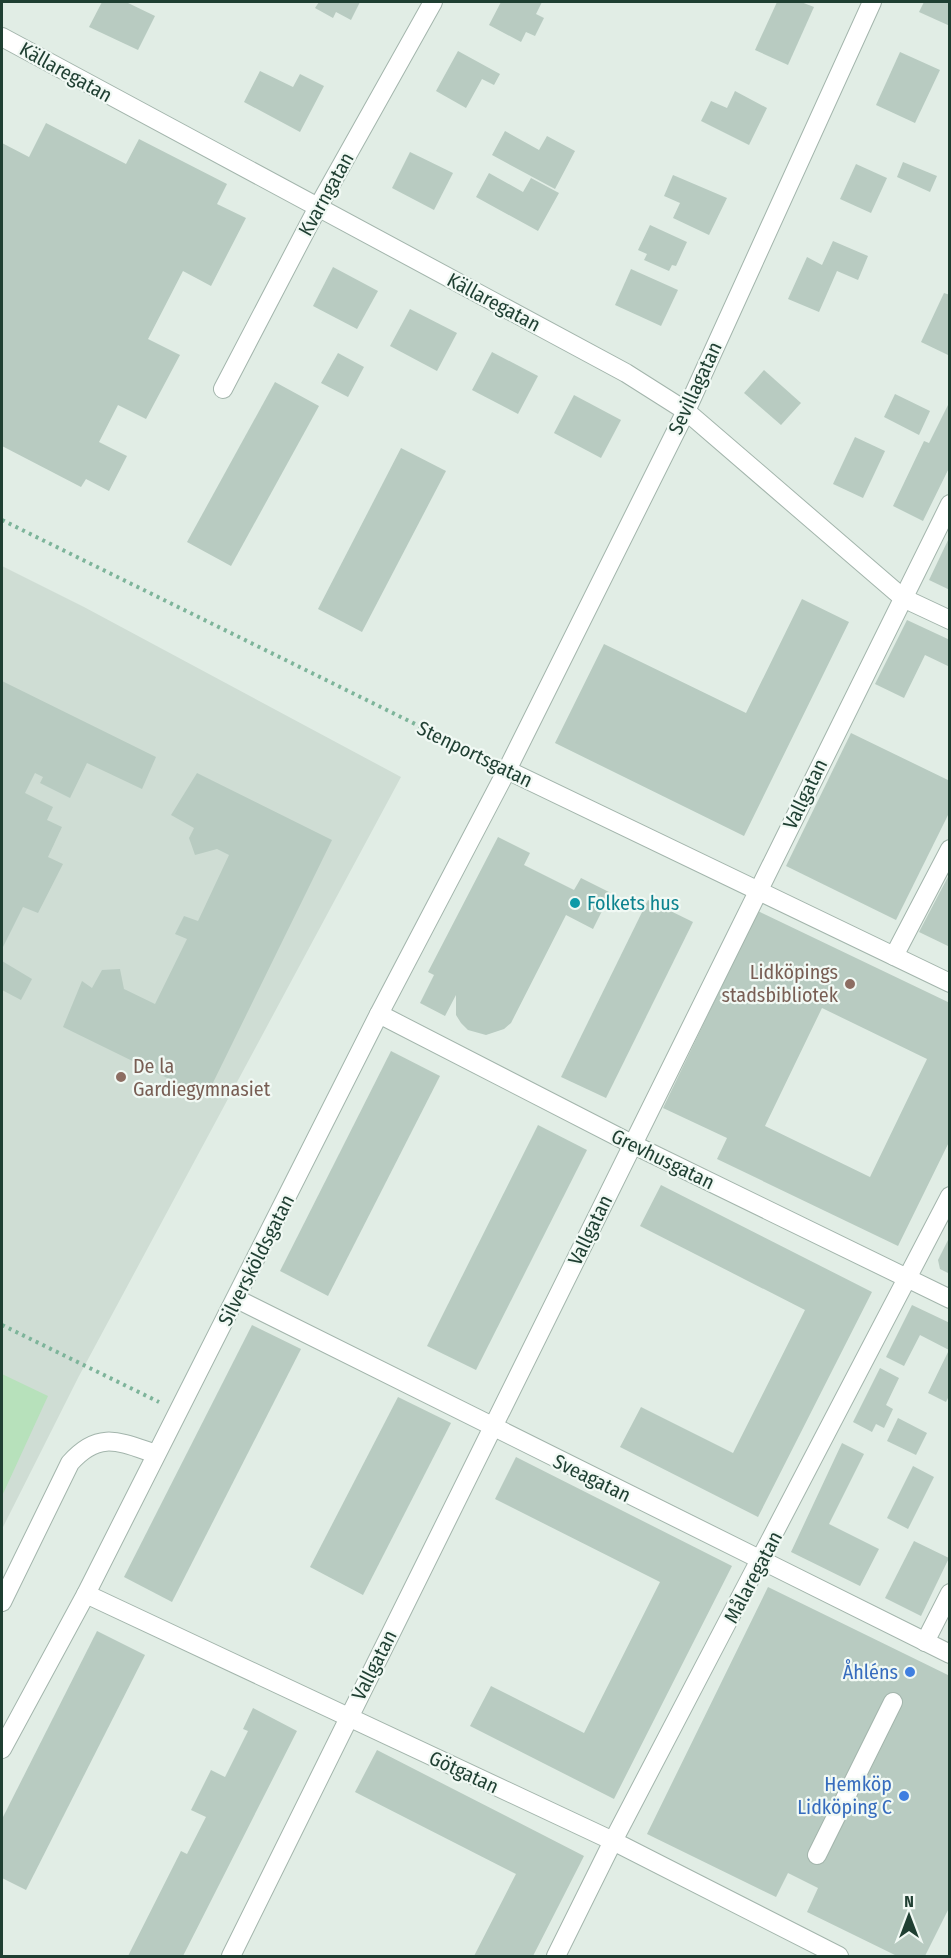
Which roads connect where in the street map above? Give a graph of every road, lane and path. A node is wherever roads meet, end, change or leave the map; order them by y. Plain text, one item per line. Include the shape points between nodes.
1 (433, 2) edge
2 (872, 2) edge
3 (2, 37) edge
4 (317, 209) junction
5 (223, 389) dead end
6 (686, 411) junction
7 (950, 504) edge
8 (2, 520) edge
9 (903, 598) junction
10 (950, 620) edge
11 (507, 770) junction
12 (950, 849) edge
13 (758, 889) junction
14 (894, 956) junction
15 (950, 984) edge
16 (379, 1014) junction
17 (632, 1144) junction
18 (950, 1196) edge
19 (906, 1277) junction
20 (237, 1299) junction
21 (950, 1299) edge
22 (2, 1325) edge
23 (178, 1412) junction
24 (494, 1429) junction
25 (156, 1454) junction
26 (761, 1562) junction
27 (950, 1593) edge
28 (86, 1594) junction
29 (2, 1602) edge
30 (925, 1642) junction
31 (950, 1654) edge
32 (892, 1702) dead end
33 (348, 1718) junction
34 (2, 1749) edge
35 (613, 1842) junction
36 (817, 1855) dead end
37 (231, 1956) edge
38 (556, 1956) edge
39 (839, 1956) edge

1 - 4 street, Kvarngatan
2 - 6 street, Sevillagatan
3 - 4 street, Källaregatan
4 - 5 street, Kvarngatan
4 - 6 street, Källaregatan via 579,347
6 - 9 street, Källaregatan
6 - 11 street, Sevillagatan
7 - 9 street, Vallgatan
8 - 11 path, Stenportsgatan
9 - 10 street, Källaregatan
9 - 13 street, Vallgatan
11 - 13 street, Stenportsgatan
11 - 16 street, Silversköldsgatan
12 - 14 street
13 - 14 street, Stenportsgatan
13 - 17 street, Vallgatan
14 - 15 street, Stenportsgatan
16 - 17 street, Grevhusgatan
16 - 20 street, Silversköldsgatan
17 - 19 street, Grevhusgatan
17 - 24 street, Vallgatan
18 - 19 street, Målaregatan
19 - 21 street, Grevhusgatan
19 - 26 street, Målaregatan
20 - 23 street, Silversköldsgatan
20 - 24 street, Sveagatan
22 - 23 path
23 - 25 street, Silversköldsgatan
24 - 26 street, Sveagatan
24 - 33 street, Vallgatan
25 - 28 street, Silversköldsgatan
25 - 29 street via 119,1442 104,1441 84,1448 70,1463
26 - 30 street, Sveagatan
26 - 35 street, Målaregatan
27 - 30 street
28 - 33 street, Götgatan
28 - 34 street, Silversköldsgatan
30 - 31 street, Sveagatan
32 - 36 street
33 - 35 street, Götgatan
33 - 37 street, Vallgatan
35 - 38 street, Målaregatan
35 - 39 street, Götgatan

